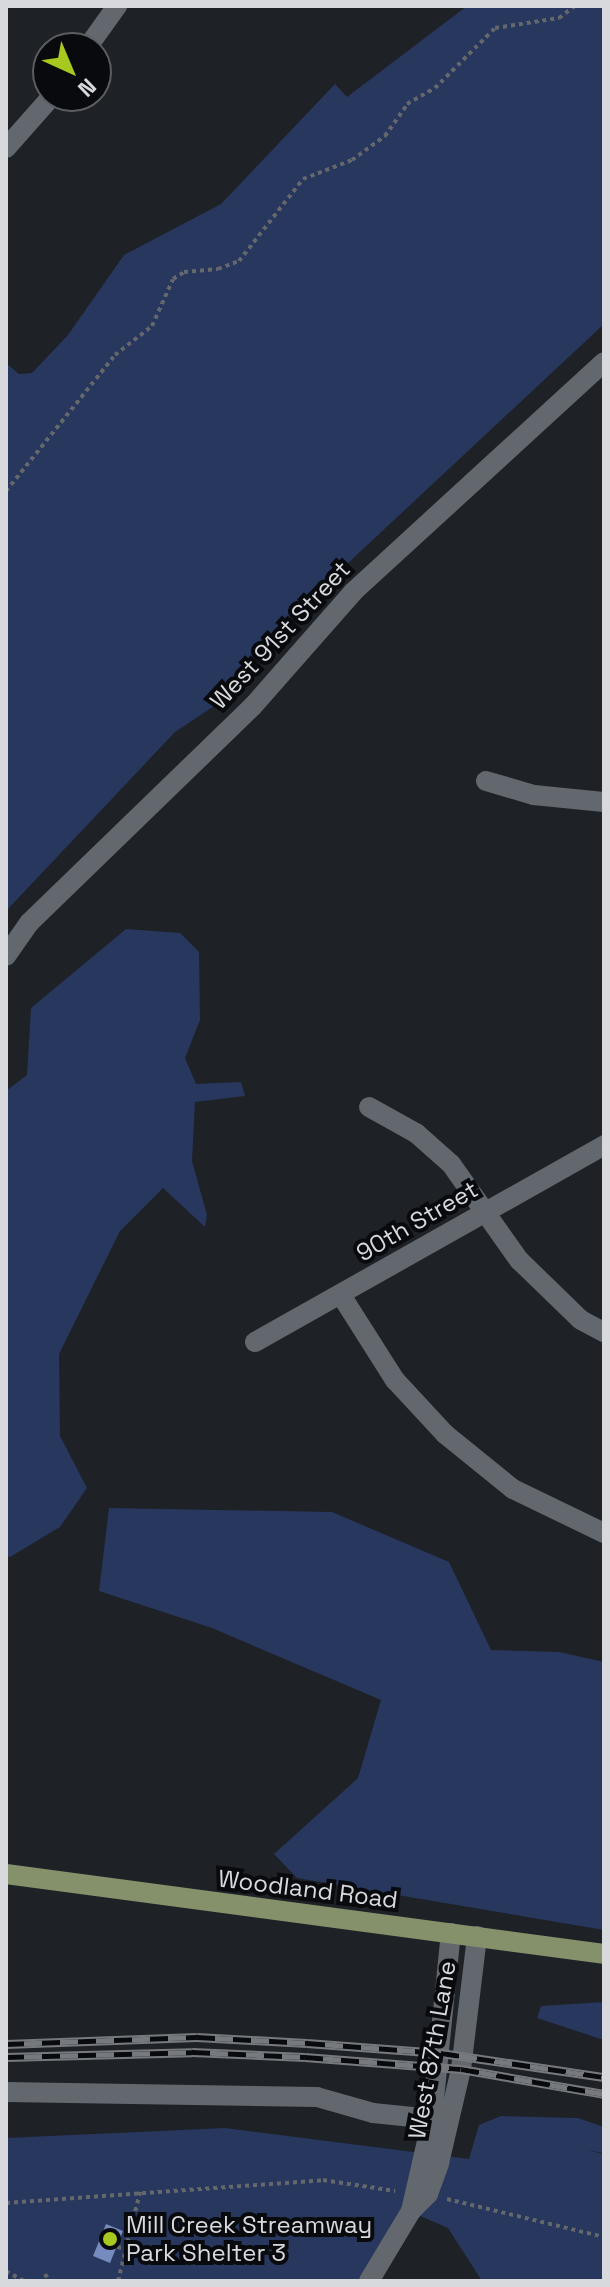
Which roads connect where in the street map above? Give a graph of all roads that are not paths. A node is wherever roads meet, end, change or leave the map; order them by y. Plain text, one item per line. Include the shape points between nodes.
1 (117, 6) edge
2 (98, 32) edge
3 (38, 112) edge
4 (6, 148) edge
5 (604, 362) edge
6 (486, 781) dead end
7 (604, 802) edge
8 (6, 956) edge
9 (369, 1107) dead end
10 (604, 1145) edge
11 (485, 1211) junction
12 (341, 1295) junction
13 (604, 1332) edge
14 (255, 1342) dead end
15 (604, 1533) edge
16 (6, 1874) edge
17 (451, 1933) junction
18 (477, 1936) junction
19 (604, 1954) edge
20 (6, 2092) edge
21 (432, 2119) junction
22 (417, 2199) junction
23 (369, 2281) edge

1 - 2 street
3 - 4 street
5 - 8 street, West 91st Street via 353,592 253,706 29,923
6 - 7 street via 534,795
9 - 11 street via 416,1133 451,1164
10 - 11 street, 90th Street
11 - 12 street, 90th Street
11 - 13 street via 519,1260 581,1320
12 - 14 street, 90th Street
12 - 15 street via 395,1380 445,1434 513,1489
16 - 17 main road, Woodland Road
17 - 18 main road, Woodland Road
17 - 21 street, West 87th Lane
18 - 19 main road, Woodland Road
18 - 22 street, West 87th Lane via 451,2120
20 - 21 street via 317,2097 402,2119
21 - 22 street, West 87th Lane
22 - 23 street, West 87th Lane

